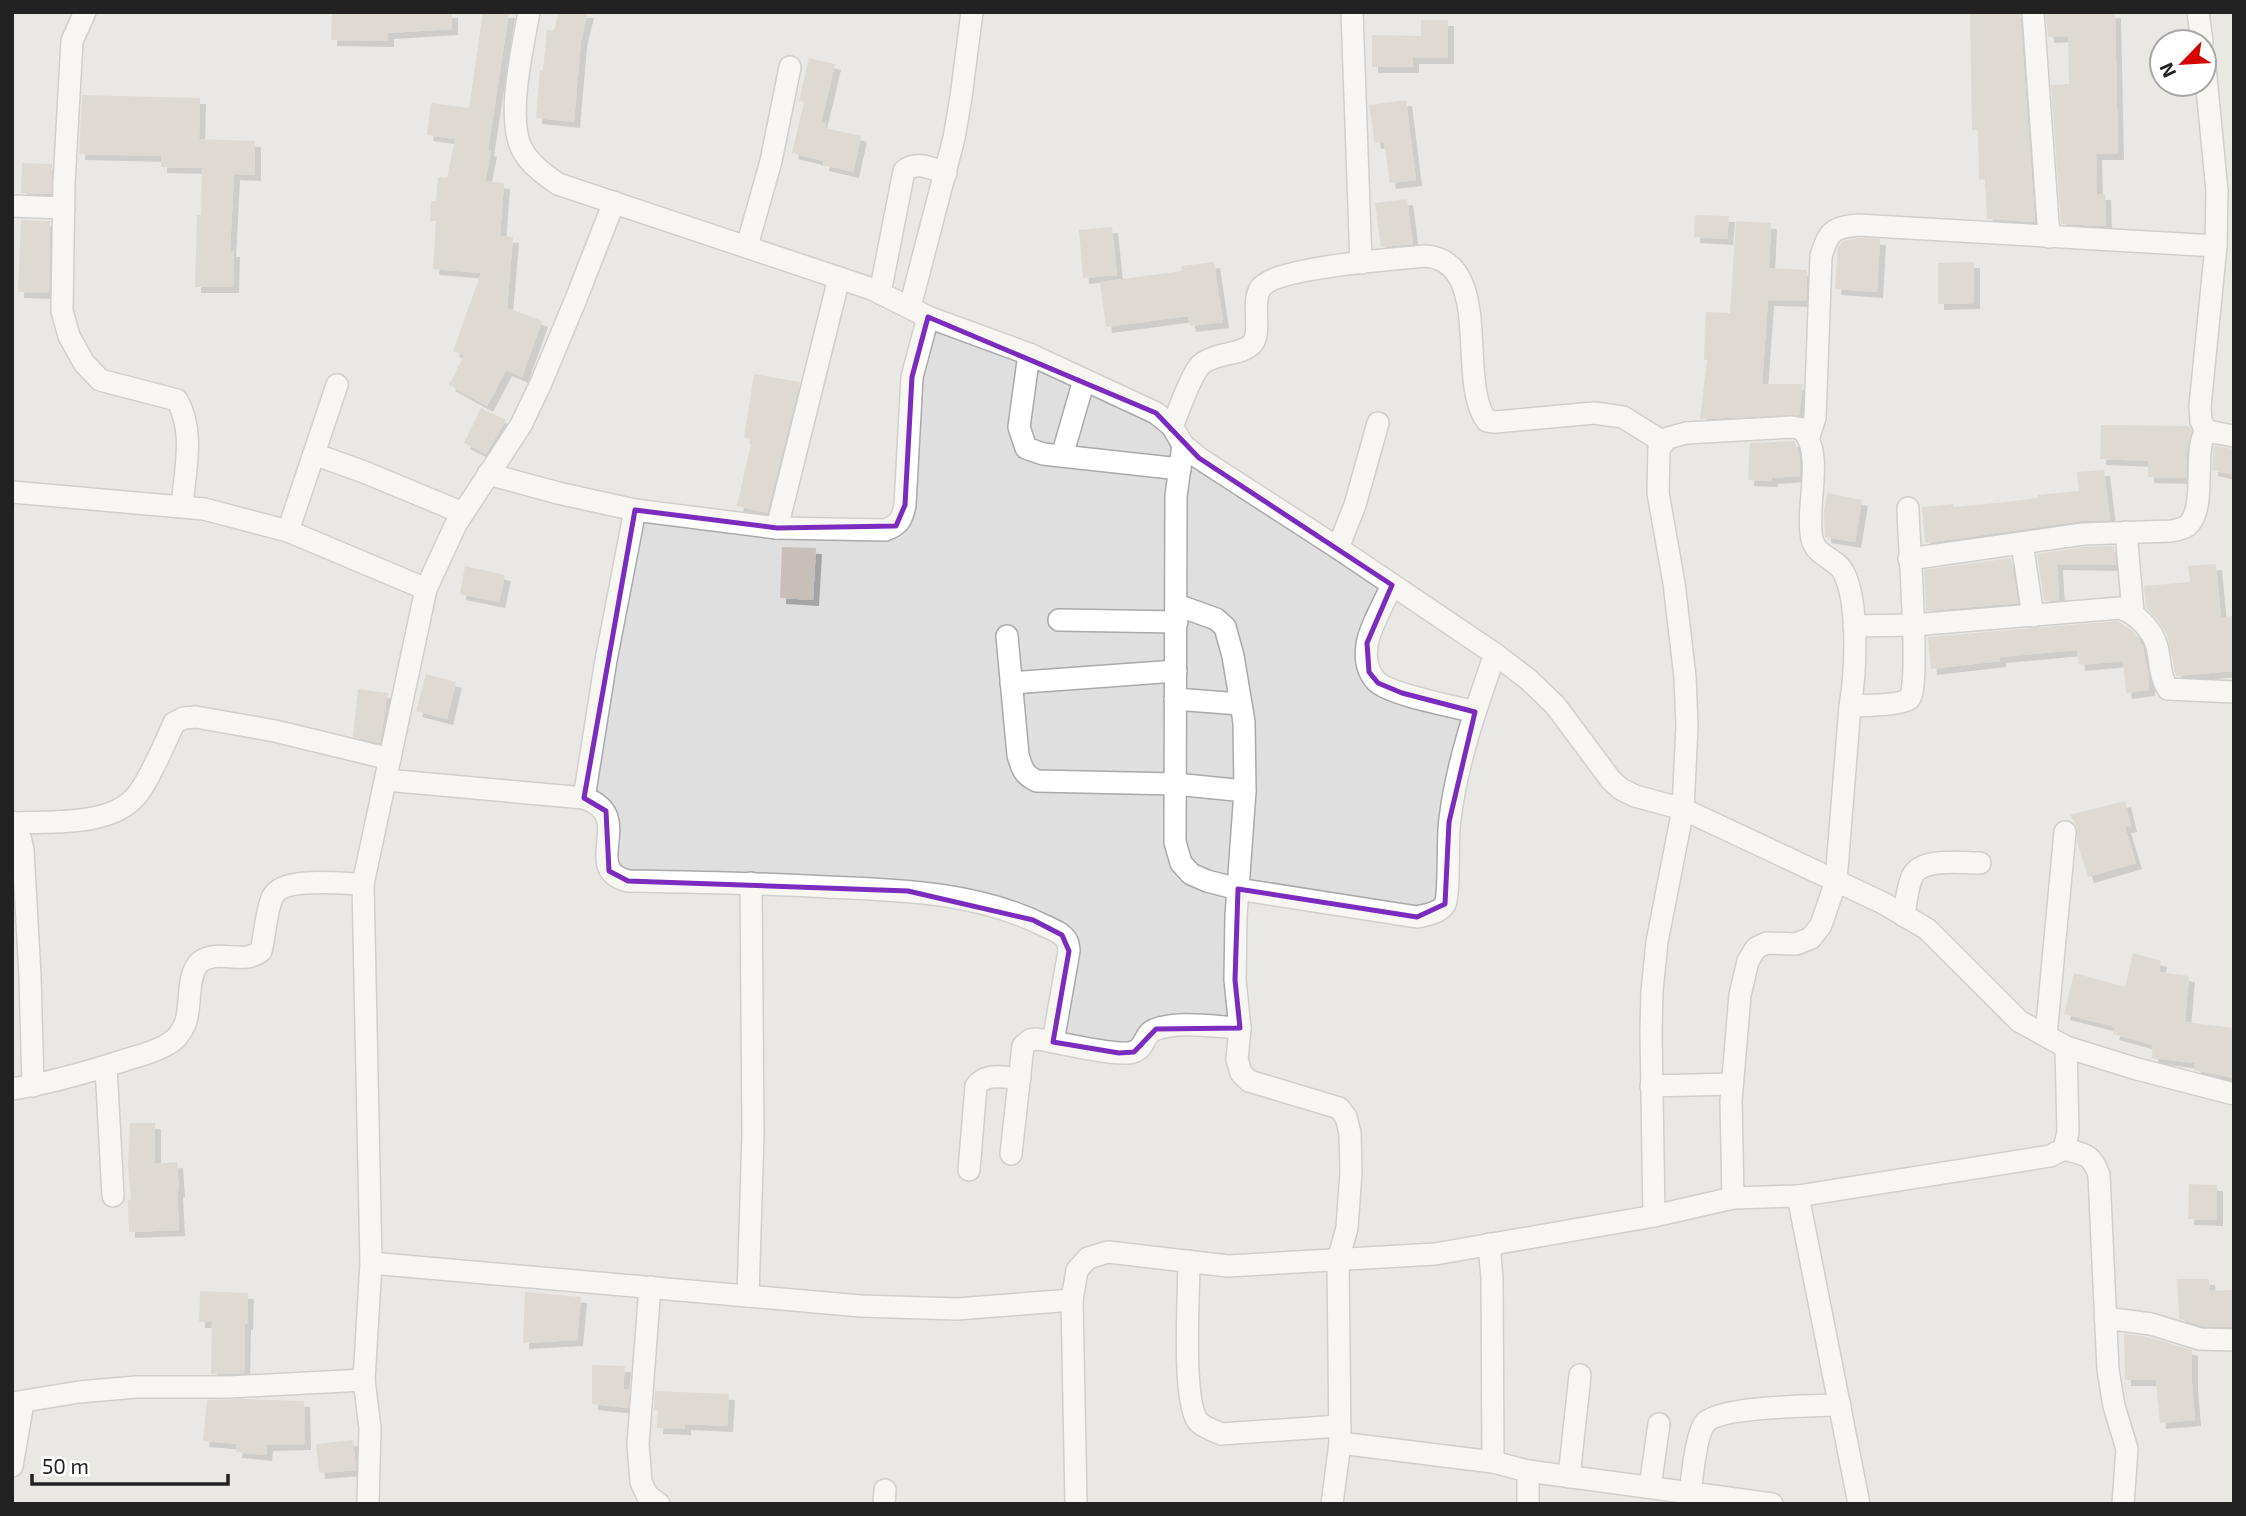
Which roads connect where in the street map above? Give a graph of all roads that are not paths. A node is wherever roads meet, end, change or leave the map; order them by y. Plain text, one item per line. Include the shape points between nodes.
1 (85, 12) edge
2 (529, 12) edge
3 (972, 12) edge
4 (1352, 12) edge
5 (2033, 12) edge
6 (790, 67) dead end
7 (2208, 98) edge
8 (946, 173) junction
9 (614, 202) junction
10 (12, 206) edge
11 (64, 208) junction
12 (2049, 237) junction
13 (747, 246) junction
14 (2216, 246) junction
15 (1361, 263) junction
16 (839, 278) junction
17 (880, 293) junction
18 (919, 312) junction
19 (1029, 354) junction
20 (1084, 380) junction
21 (337, 385) dead end
22 (1378, 423) dead end
23 (1172, 426) junction
24 (2206, 431) junction
25 (1809, 436) junction
26 (2234, 436) edge
27 (1663, 442) junction
28 (1183, 445) junction
29 (314, 454) junction
30 (1062, 456) junction
31 (1180, 469) junction
32 (488, 474) junction
33 (12, 492) edge
34 (182, 506) junction
35 (1908, 508) dead end
36 (635, 510) junction
37 (463, 513) junction
38 (776, 528) junction
39 (288, 531) junction
40 (2126, 532) junction
41 (2022, 543) junction
42 (1338, 548) junction
43 (1909, 559) junction
44 (1392, 585) junction
45 (426, 589) junction
46 (2133, 612) junction
47 (1177, 613) junction
48 (2033, 616) junction
49 (1059, 620) dead end
50 (1913, 625) junction
51 (1854, 626) junction
52 (1007, 636) dead end
53 (1494, 654) junction
54 (1176, 671) junction
55 (1011, 683) junction
56 (2234, 692) edge
57 (1175, 699) junction
58 (1240, 704) junction
59 (1850, 706) junction
60 (1475, 712) junction
61 (388, 769) junction
62 (1175, 784) junction
63 (1245, 791) junction
64 (584, 798) junction
65 (1682, 810) junction
66 (13, 822) edge
67 (2065, 832) dead end
68 (1980, 863) dead end
69 (1836, 881) junction
70 (751, 883) junction
71 (363, 884) junction
72 (1238, 889) junction
73 (1903, 916) junction
74 (1240, 1028) junction
75 (2046, 1036) junction
76 (1053, 1042) junction
77 (2066, 1047) junction
78 (106, 1067) junction
79 (1020, 1078) junction
80 (1732, 1084) junction
81 (1651, 1086) junction
82 (23, 1087) edge
83 (2234, 1094) edge
84 (2064, 1149) junction
85 (1011, 1154) dead end
86 (970, 1170) dead end
87 (113, 1196) dead end
88 (1798, 1196) junction
89 (1732, 1198) junction
90 (1654, 1216) junction
91 (1489, 1244) junction
92 (1338, 1260) junction
93 (1189, 1261) junction
94 (371, 1263) junction
95 (650, 1287) junction
96 (748, 1296) junction
97 (1072, 1300) junction
98 (2105, 1318) junction
99 (2234, 1340) edge
100 (1580, 1375) dead end
101 (364, 1380) junction
102 (18, 1403) edge
103 (1840, 1405) junction
104 (1659, 1424) dead end
105 (1340, 1434) junction
106 (1493, 1461) junction
107 (12, 1466) edge
108 (1528, 1471) junction
109 (1569, 1477) junction
110 (1650, 1488) junction
111 (1690, 1493) junction
112 (368, 1504) edge
113 (659, 1504) edge
114 (1076, 1504) edge
115 (1332, 1504) edge
116 (1528, 1504) edge
117 (1772, 1504) edge
118 (1859, 1504) edge
119 (2123, 1504) edge

1 - 11 street via 72,41
2 - 9 street via 517,84 516,124 522,150 538,170 558,184
3 - 8 street
4 - 15 street
5 - 12 street
6 - 13 street
7 - 14 street via 2217,191
8 - 17 street via 919,165 904,171
8 - 18 street
9 - 13 street
9 - 32 street via 541,383 521,425
10 - 11 street
11 - 34 street via 62,311 69,336 100,380 177,400 188,430
12 - 14 street
12 - 25 street via 1857,225 1839,227 1828,236 1821,256 1815,418
13 - 16 street
14 - 24 street via 2200,406
15 - 23 street via 1268,281 1259,289 1252,345 1199,366
15 - 27 street via 1438,257 1455,272 1469,312 1479,411 1487,421 1594,412 1623,417
16 - 17 street
16 - 38 street
17 - 18 street
18 - 19 street
18 - 38 street via 903,518 885,530
19 - 20 street
19 - 30 street via 1020,427 1023,441 1026,448
20 - 23 street via 1156,413
20 - 30 street
21 - 29 street
22 - 42 street
23 - 28 street
24 - 26 street
24 - 40 street via 2190,523 2171,531
25 - 27 street via 1792,427 1686,433
25 - 51 street via 1813,542 1821,554 1843,569
27 - 65 street via 1657,456 1658,493 1685,677
28 - 31 street
28 - 42 street
29 - 37 street
29 - 39 street
30 - 31 street
31 - 47 street
32 - 36 street
32 - 37 street
33 - 34 street
34 - 39 street
35 - 43 street
36 - 38 street
36 - 64 street
37 - 45 street
39 - 45 street
40 - 41 street
40 - 46 street
41 - 43 street
41 - 48 street
42 - 44 street
43 - 50 street
44 - 53 street
44 - 60 street via 1367,643 1369,672 1378,683 1402,693
45 - 61 street
46 - 48 street via 2120,608
46 - 56 street via 2154,638 2168,689
47 - 49 street
47 - 54 street
47 - 58 street via 1216,619 1225,627
48 - 50 street
50 - 51 street
50 - 59 street via 1915,666 1909,700
51 - 59 street
52 - 55 street
53 - 60 street
53 - 65 street via 1555,705 1621,789
54 - 55 street
54 - 57 street
55 - 62 street via 1018,755 1028,777
57 - 58 street
57 - 62 street
58 - 63 street
59 - 69 street
60 - 72 street via 1449,822 1445,904 1436,912 1417,917
61 - 64 street
61 - 66 street via 275,731 184,718 174,723 137,795 120,809 93,819
61 - 71 street
62 - 63 street
62 - 72 street via 1175,842 1181,863 1191,874
63 - 72 street
64 - 70 street via 606,811 607,861 617,878
65 - 69 street
65 - 81 street via 1657,942
66 - 82 street via 23,850 30,976
67 - 75 street
68 - 73 street via 1934,863 1920,869 1912,876
69 - 73 street
69 - 80 street via 1821,925 1811,938 1796,944 1767,943 1756,948 1748,961 1740,995
70 - 76 street via 951,897 1033,920 1062,934 1069,951
70 - 96 street via 753,1133
71 - 78 street via 292,883 279,888 271,898 261,951 255,957 203,960 193,974 180,1034 158,1049
71 - 94 street
72 - 74 street via 1235,980
73 - 75 street via 1927,929 2019,1021
74 - 76 street via 1179,1025 1156,1029 1134,1052
74 - 92 street via 1237,1059 1249,1081 1339,1108 1346,1117 1351,1172 1347,1228
75 - 77 street
76 - 79 street via 1037,1039 1024,1046
77 - 83 street
77 - 84 street via 2068,1132
78 - 82 street
78 - 87 street
79 - 85 street
79 - 86 street via 989,1077 976,1087
80 - 81 street
80 - 89 street
81 - 90 street
84 - 88 street via 2050,1156
84 - 98 street via 2085,1154 2094,1161 2099,1175
88 - 89 street
88 - 103 street
89 - 90 street
90 - 91 street
91 - 92 street via 1435,1254
91 - 106 street
92 - 93 street via 1228,1266
92 - 105 street
93 - 97 street via 1108,1252 1088,1258 1077,1270
93 - 105 street via 1188,1369 1198,1420 1220,1434
94 - 95 street
94 - 101 street
95 - 96 street
95 - 113 street via 638,1444 641,1482 647,1495
96 - 97 street via 957,1309
97 - 114 street
98 - 99 street via 2151,1324 2200,1339
98 - 119 street via 2113,1406 2127,1449
100 - 109 street
101 - 102 street via 136,1387
101 - 112 street via 370,1428
102 - 107 street
103 - 111 street via 1740,1410 1714,1417 1700,1433
103 - 118 street
104 - 110 street
105 - 106 street
105 - 115 street
106 - 108 street
108 - 109 street
108 - 116 street
109 - 110 street
110 - 111 street
111 - 117 street

